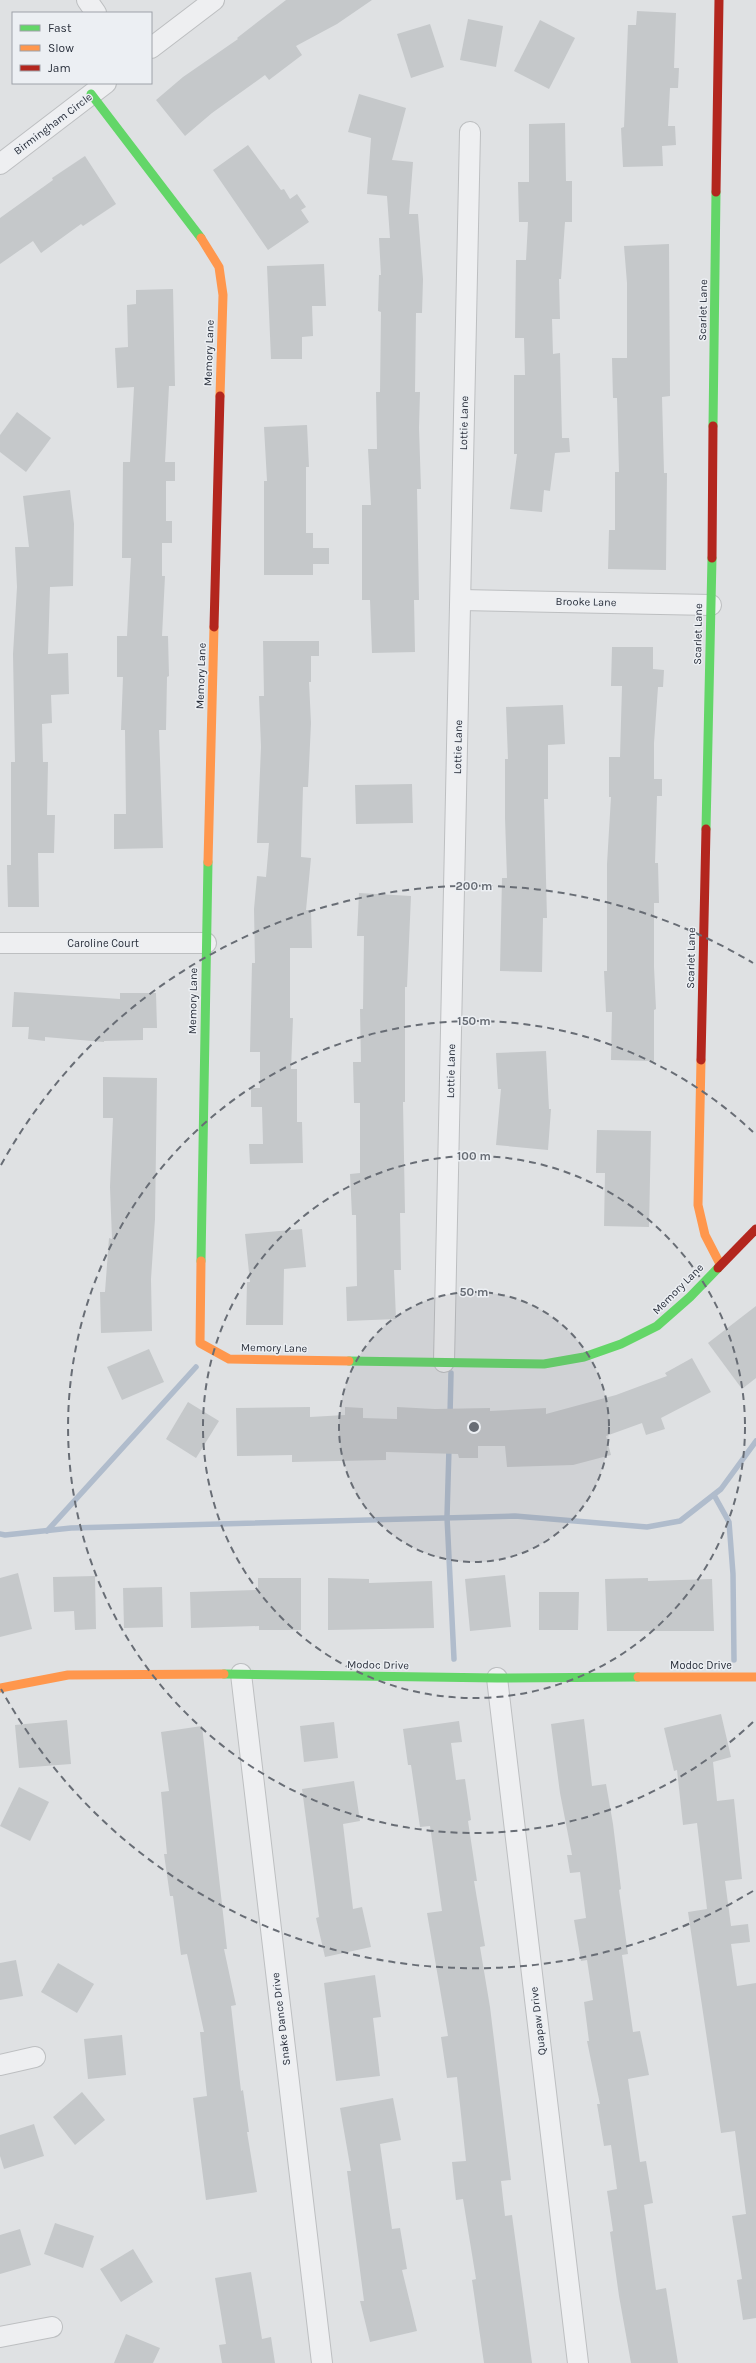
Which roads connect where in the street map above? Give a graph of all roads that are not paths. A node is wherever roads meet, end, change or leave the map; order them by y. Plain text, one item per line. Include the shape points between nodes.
1 (87, 0) edge
2 (214, 0) edge
3 (719, 0) edge
4 (95, 12) edge
5 (152, 47) edge
6 (99, 89) edge
7 (470, 132) dead end
8 (0, 164) edge
9 (461, 600) junction
10 (711, 605) junction
11 (0, 943) edge
12 (206, 943) junction
13 (756, 1229) edge
14 (720, 1264) junction
15 (444, 1362) junction
16 (241, 1674) junction
17 (756, 1677) edge
18 (497, 1678) junction
19 (0, 1688) edge
20 (35, 2057) dead end
21 (0, 2065) edge
22 (52, 2326) dead end
23 (0, 2337) edge
24 (322, 2363) edge
25 (578, 2363) edge

1 - 4 street
2 - 5 street
3 - 10 street, Scarlet Lane
6 - 8 street, Birmingham Circle
6 - 12 street, Memory Lane via 206,245 219,267 223,295
7 - 9 street, Lottie Lane
9 - 10 street, Brooke Lane
9 - 15 street, Lottie Lane
10 - 14 street, Scarlet Lane via 698,1205 705,1235
11 - 12 street, Caroline Court
12 - 15 street, Memory Lane via 200,1343 229,1359
13 - 14 street, Memory Lane
14 - 15 street, Memory Lane via 690,1297 657,1326 621,1344 584,1357 544,1364
16 - 18 street, Modoc Drive
16 - 19 street, Modoc Drive via 68,1675
16 - 24 street, Snake Dance Drive
17 - 18 street, Modoc Drive
18 - 25 street, Quapaw Drive
20 - 21 street
22 - 23 street

